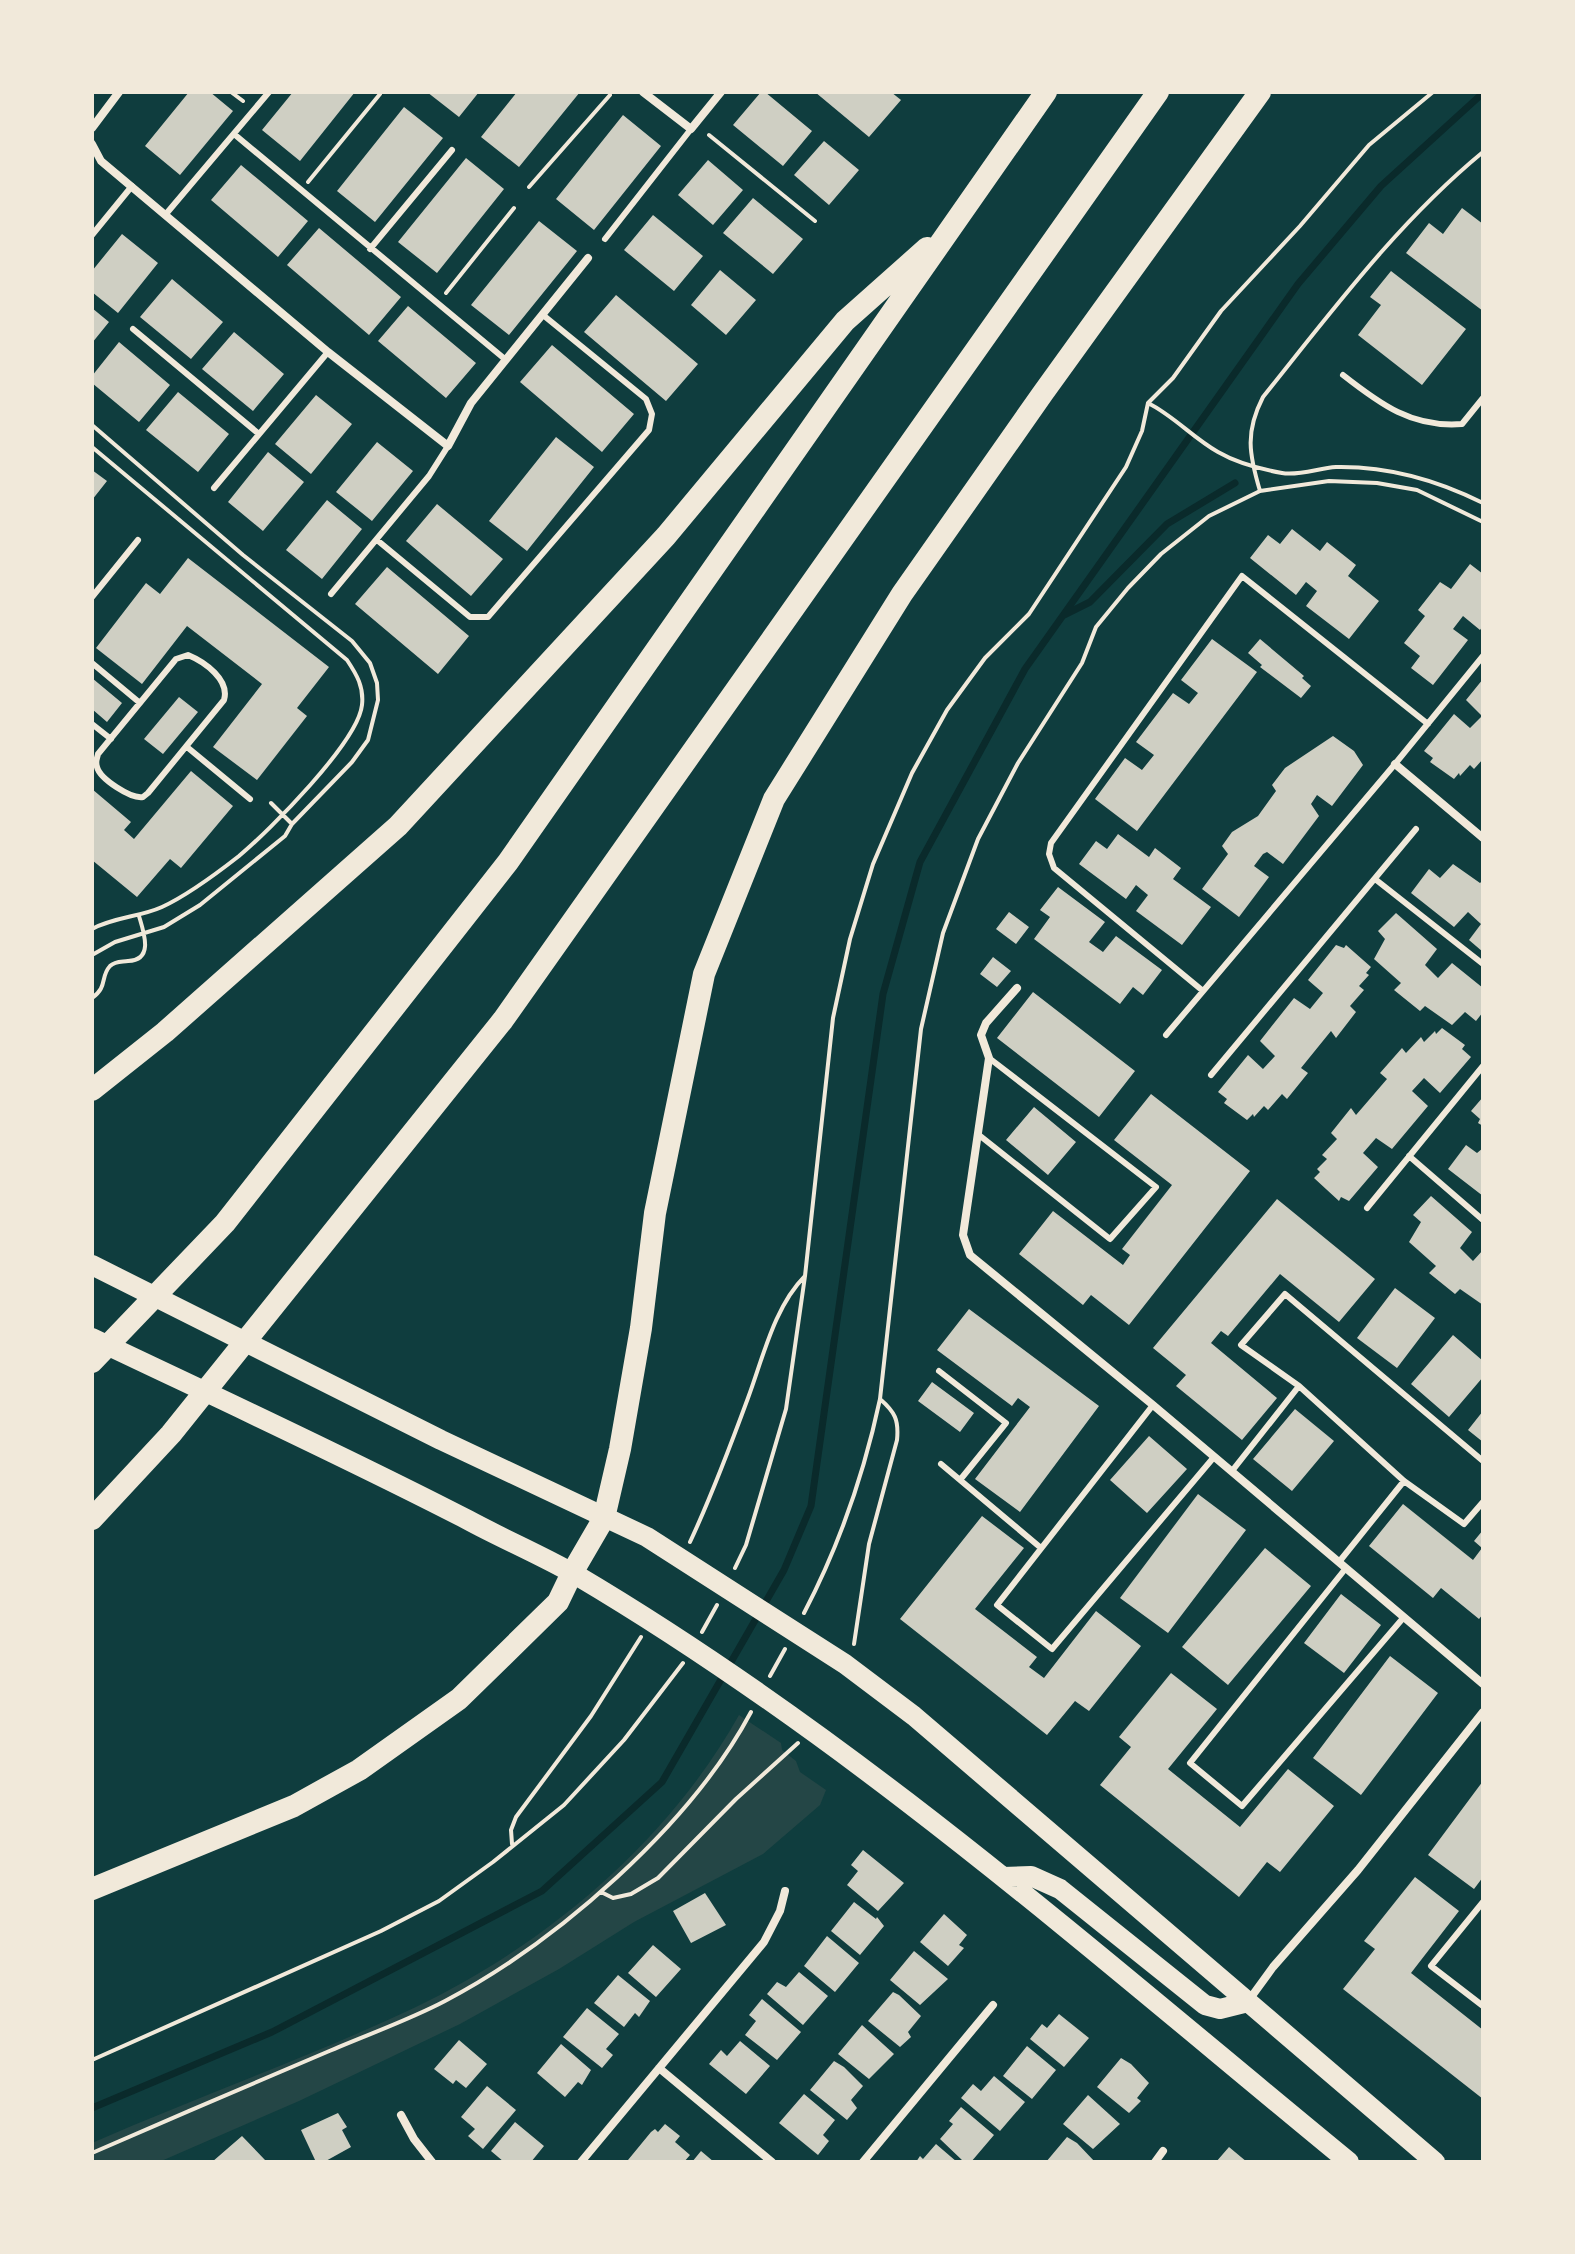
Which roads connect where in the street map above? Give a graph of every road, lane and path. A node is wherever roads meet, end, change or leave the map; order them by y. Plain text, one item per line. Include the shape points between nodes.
1 (119, 92) edge
2 (269, 92) edge
3 (643, 92) edge
4 (721, 92) edge
5 (1046, 92) edge
6 (1158, 92) edge
7 (1260, 92) edge
8 (1433, 92) edge
9 (380, 94) edge
10 (610, 95) dead end
11 (92, 128) edge
12 (691, 129) junction
13 (234, 134) junction
14 (709, 135) dead end
15 (92, 144) edge
16 (452, 150) dead end
17 (1483, 152) edge
18 (132, 186) junction
19 (529, 187) dead end
20 (301, 190) junction
21 (514, 208) dead end
22 (166, 214) junction
23 (815, 221) dead end
24 (955, 223) junction
25 (92, 235) edge
26 (605, 239) dead end
27 (370, 249) junction
28 (588, 258) dead end
29 (437, 304) junction
30 (543, 315) junction
31 (133, 329) dead end
32 (328, 352) junction
33 (506, 360) junction
34 (1343, 375) dead end
35 (1483, 398) edge
36 (1148, 403) junction
37 (92, 425) edge
38 (259, 434) junction
39 (448, 446) junction
40 (1252, 466) junction
41 (214, 488) dead end
42 (1260, 491) junction
43 (1483, 503) edge
44 (1483, 522) edge
45 (138, 540) dead end
46 (377, 540) junction
47 (331, 594) dead end
48 (92, 597) edge
49 (1483, 656) edge
50 (92, 663) edge
51 (140, 703) junction
52 (92, 724) edge
53 (1428, 724) junction
54 (111, 739) junction
55 (187, 747) junction
56 (1395, 764) junction
57 (250, 799) dead end
58 (271, 803) dead end
59 (292, 824) junction
60 (1416, 829) dead end
61 (1483, 838) edge
62 (1375, 879) junction
63 (139, 916) dead end
64 (144, 933) junction
65 (92, 955) edge
66 (1483, 964) edge
67 (1017, 988) dead end
68 (1203, 991) junction
69 (92, 998) edge
70 (1166, 1035) dead end
71 (989, 1058) junction
72 (1483, 1066) edge
73 (1211, 1075) dead end
74 (92, 1090) edge
75 (979, 1135) junction
76 (1409, 1156) junction
77 (1367, 1208) dead end
78 (1483, 1220) edge
79 (96, 1267) edge
80 (805, 1276) junction
81 (92, 1338) edge
82 (92, 1362) edge
83 (939, 1371) dead end
84 (1299, 1386) junction
85 (880, 1399) junction
86 (1153, 1405) junction
87 (1214, 1457) junction
88 (1483, 1461) edge
89 (941, 1464) dead end
90 (1232, 1471) junction
91 (960, 1480) junction
92 (1404, 1481) junction
93 (1483, 1502) edge
94 (604, 1518) junction
95 (92, 1519) edge
96 (1041, 1548) junction
97 (689, 1562) junction
98 (1343, 1565) junction
99 (734, 1569) dead end
100 (572, 1573) junction
101 (722, 1594) dead end
102 (803, 1615) dead end
103 (1404, 1617) junction
104 (656, 1625) junction
105 (696, 1642) dead end
106 (788, 1642) dead end
107 (688, 1654) dead end
108 (839, 1661) junction
109 (767, 1682) dead end
110 (1483, 1684) edge
111 (753, 1709) dead end
112 (1483, 1712) edge
113 (802, 1724) junction
114 (512, 1845) junction
115 (1003, 1877) junction
116 (92, 1889) edge
117 (785, 1891) dead end
118 (601, 1892) junction
119 (1483, 1902) edge
120 (1248, 2002) junction
121 (993, 2005) dead end
122 (1483, 2006) edge
123 (92, 2060) edge
124 (659, 2068) junction
125 (401, 2115) dead end
126 (1163, 2151) dead end
127 (92, 2153) edge
128 (432, 2162) edge
129 (581, 2162) edge
130 (772, 2162) edge
131 (863, 2162) edge
132 (1155, 2162) edge
133 (1349, 2162) edge
134 (1435, 2162) edge

1 - 11 street
2 - 13 lane
3 - 12 street
4 - 12 street
5 - 24 highway
6 - 95 highway via 503,1020 171,1434
7 - 94 highway via 902,594 774,799 704,974 655,1213 641,1328
8 - 36 path via 1369,145 1221,311 1173,378
9 - 20 path
10 - 19 path
12 - 26 lane
13 - 20 lane
13 - 22 lane
14 - 23 path
15 - 18 street via 101,161
16 - 27 lane
17 - 40 path via 1366,267 1263,397 1253,416
18 - 22 street
18 - 25 lane
20 - 27 lane
21 - 29 path
22 - 32 street
24 - 74 highway via 845,321 666,536 398,826
24 - 82 highway via 508,862 225,1223
27 - 29 lane
28 - 30 street
29 - 33 lane
30 - 33 street
30 - 46 lane via 646,399 652,414 649,430 482,618 470,617
31 - 38 lane
32 - 38 lane
32 - 39 street
33 - 39 street via 471,403
34 - 35 lane via 1382,406 1445,426 1462,424
36 - 40 path via 1217,452
36 - 80 path via 1126,467 1064,563 1029,614 985,658 947,710 912,773 873,864 833,1018
37 - 59 path via 352,641 370,663 378,700 368,740
38 - 41 lane
39 - 46 lane
40 - 42 path
40 - 43 path via 1286,474 1335,467 1412,474
42 - 44 path via 1329,481 1377,483 1417,490
42 - 85 path via 1209,516 1161,554 1096,627 1082,663 1018,763 978,839 943,933 921,1029
45 - 48 lane
46 - 47 lane
49 - 53 lane
50 - 51 lane
51 - 54 lane
51 - 55 lane via 181,656 194,657 223,680 224,700
52 - 54 lane
53 - 56 lane
53 - 68 lane via 1242,576 1051,843 1049,854 1054,868
54 - 55 lane via 98,754 96,766 136,798 148,793
55 - 57 lane
56 - 61 street
56 - 68 lane
58 - 59 path
59 - 64 path via 285,836 200,905
60 - 62 lane
62 - 66 lane
62 - 73 lane
63 - 64 path
64 - 65 path
64 - 69 path via 140,958 111,965 103,988
67 - 71 street via 981,1035
68 - 70 lane
71 - 75 street
71 - 75 lane via 1156,1187 1110,1239
72 - 76 lane
75 - 86 street via 963,1235 970,1255
76 - 77 lane
76 - 78 lane
79 - 94 main road
80 - 97 path via 779,1317
80 - 99 path via 786,1409
81 - 100 main road
83 - 91 lane via 1006,1423
84 - 88 lane via 1241,1345 1285,1294
84 - 90 lane
84 - 92 lane
85 - 102 path via 850,1513
85 - 108 path via 899,1423 897,1440 869,1544 854,1650
86 - 87 street
86 - 96 lane
87 - 90 street
87 - 96 lane via 1052,1649 997,1605
89 - 91 lane
90 - 98 street
91 - 96 lane
92 - 93 lane via 1464,1524
92 - 98 lane
94 - 97 main road
94 - 100 highway
97 - 108 main road
98 - 103 street
98 - 103 lane via 1190,1763 1242,1806
100 - 104 main road
100 - 116 highway via 550,1613 459,1699 359,1770 294,1806
101 - 105 path
103 - 110 street
104 - 113 main road
104 - 114 path via 525,1803 511,1830
106 - 109 path
107 - 114 path via 624,1740 564,1805
108 - 120 main road via 914,1716
111 - 118 path via 692,1797
112 - 120 street
113 - 115 main road
113 - 118 path via 796,1747 658,1878 631,1894 613,1898
114 - 123 path via 428,1907
115 - 120 main road via 1031,1876 1060,1889 1205,2005 1220,2009
115 - 133 main road
117 - 124 street via 764,1942
118 - 127 path via 516,1957 444,2002
119 - 122 lane via 1431,1966
120 - 134 main road
121 - 131 street
124 - 129 street
124 - 130 street
125 - 128 street
126 - 132 street

